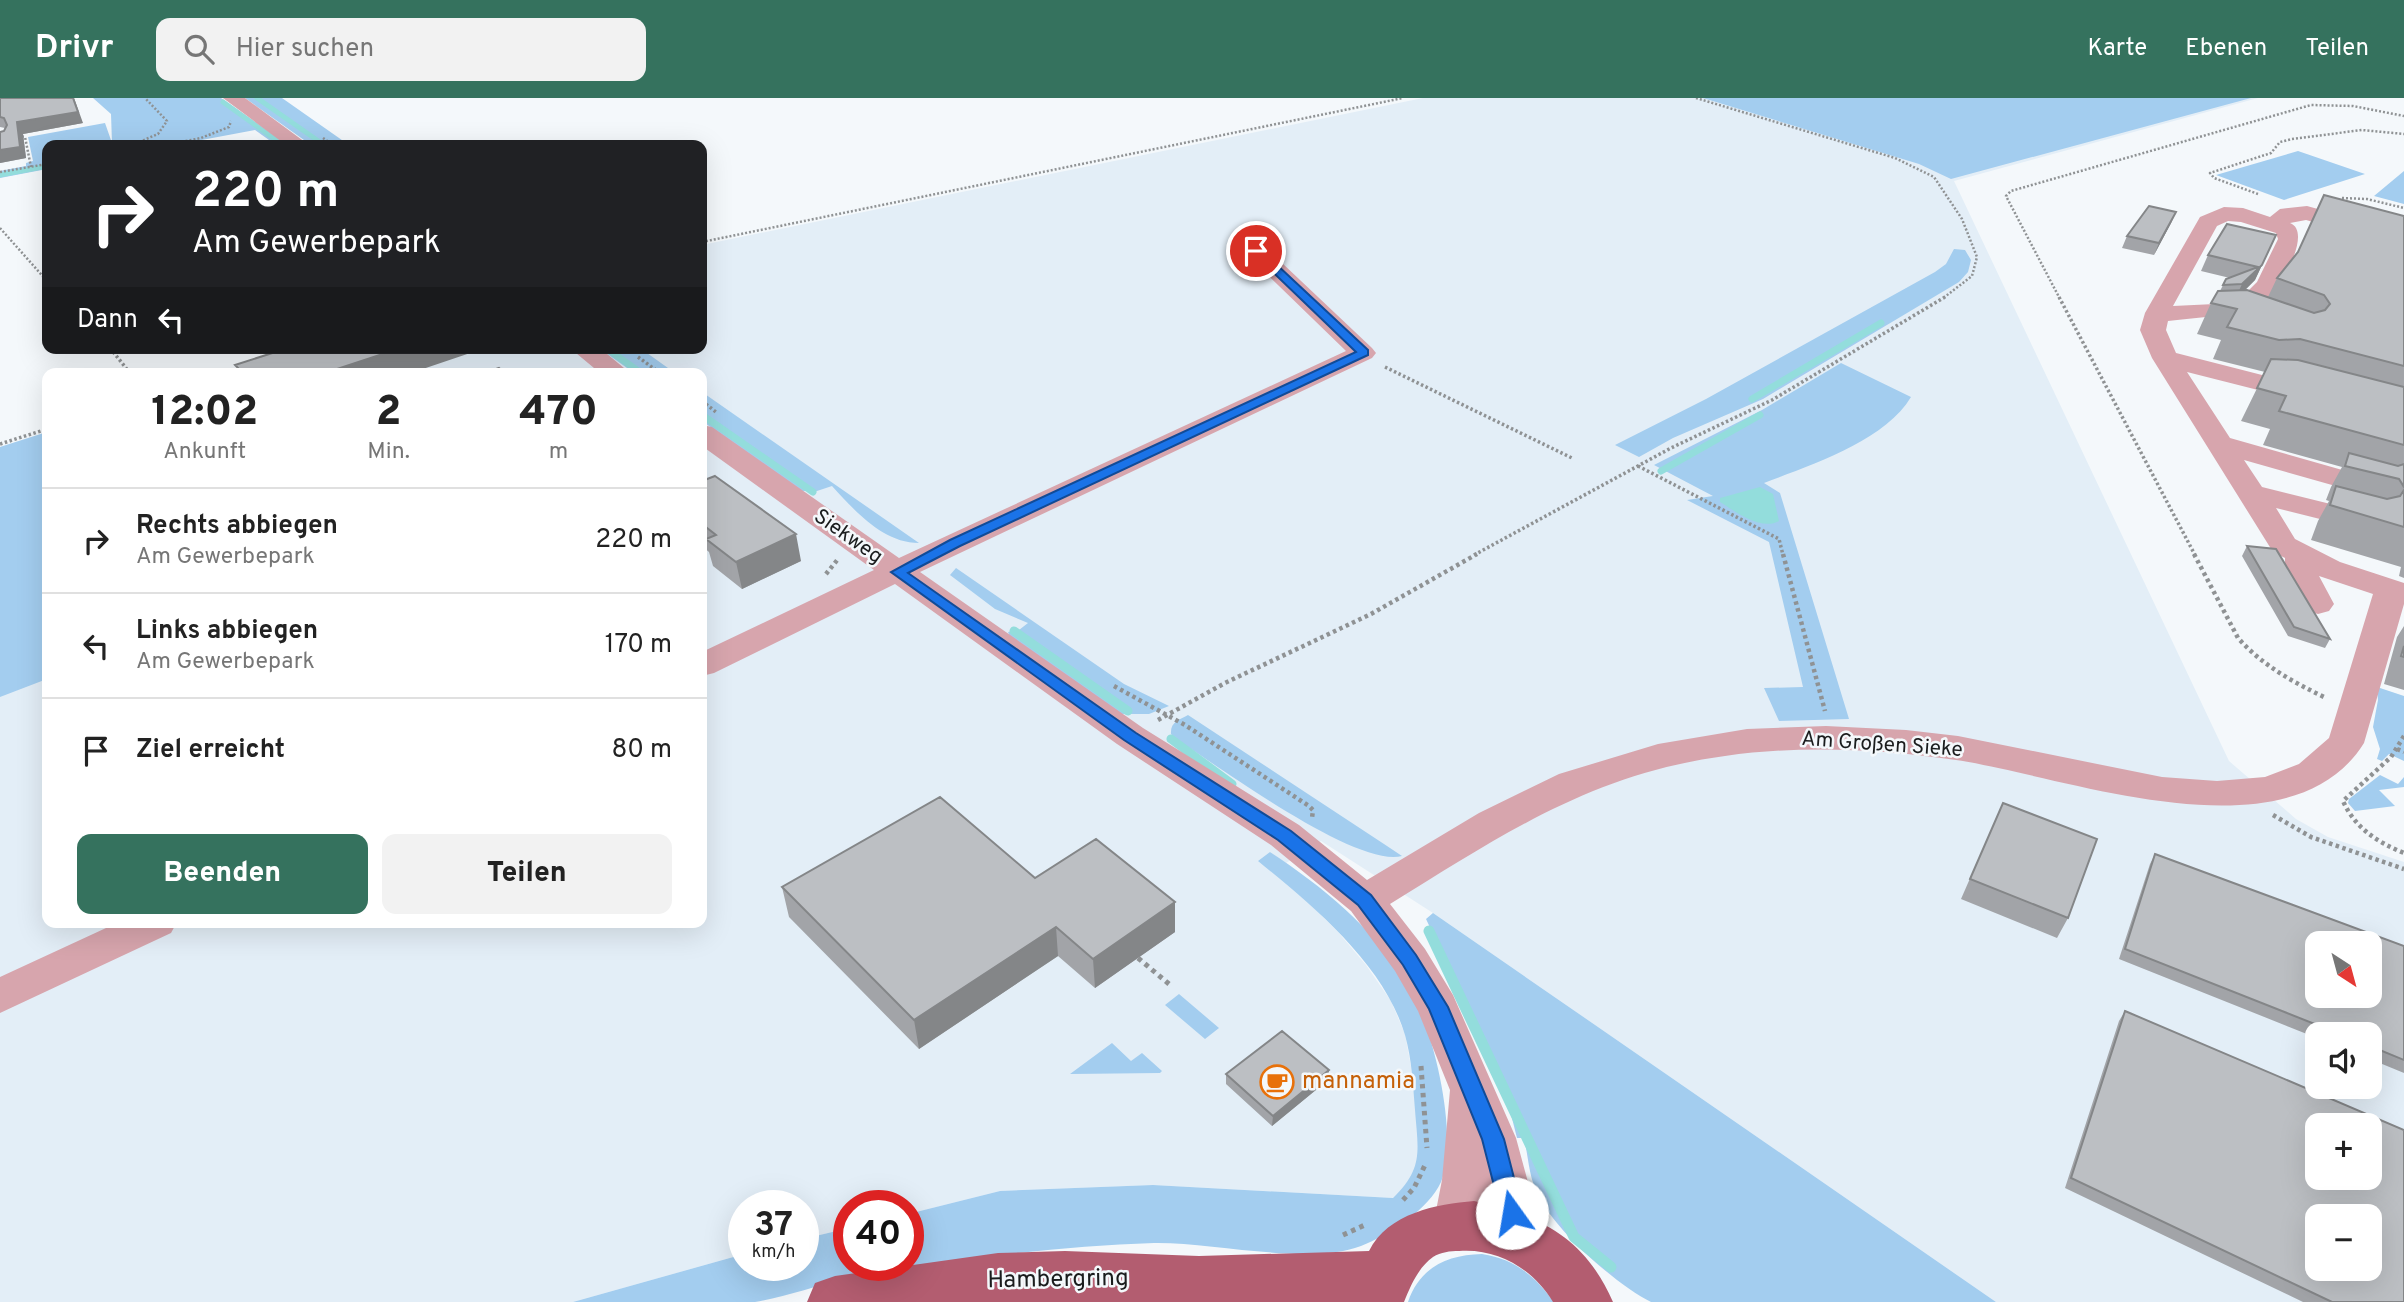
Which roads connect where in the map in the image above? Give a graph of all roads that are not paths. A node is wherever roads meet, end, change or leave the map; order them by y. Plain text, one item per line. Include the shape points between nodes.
1 (230, 107) edge
2 (290, 140) edge
3 (2276, 223) junction
4 (2404, 240) edge
5 (1256, 251) dead end
6 (2235, 311) junction
7 (2157, 313) junction
8 (2260, 320) edge
9 (599, 354) edge
10 (2165, 358) junction
11 (626, 364) edge
12 (2332, 404) edge
13 (707, 437) edge
14 (2217, 443) junction
15 (2378, 489) edge
16 (2250, 493) junction
17 (2368, 522) edge
18 (2301, 556) junction
19 (898, 572) junction
20 (2397, 592) edge
21 (2318, 604) dead end
22 (707, 663) edge
23 (1365, 900) junction
24 (144, 928) edge
25 (0, 996) edge
26 (1472, 1090) junction
27 (1457, 1226) junction
28 (1517, 1234) junction
29 (1199, 1282) junction
30 (1380, 1289) edge
31 (835, 1302) edge
32 (1275, 1302) edge
33 (1585, 1302) edge

1 - 2 street
3 - 4 street via 2288,214 2306,212
3 - 6 street via 2287,229 2289,239 2259,297
3 - 7 street via 2224,214 2208,222
5 - 19 street via 1363,353
6 - 7 street
6 - 8 street
7 - 10 street via 2153,330
9 - 11 street
10 - 12 street via 2262,383 2289,402
10 - 14 street
13 - 19 street, Siekweg
14 - 15 street
14 - 16 street
16 - 17 street
16 - 18 street via 2284,545
18 - 20 street
18 - 21 street via 2301,572
19 - 22 street
19 - 23 street, Siekweg via 1130,736 1284,835
20 - 23 street, Am Großen Sieke via 2346,743 2311,774 2272,788 2183,793 1959,748 1833,738 1723,744 1572,783
23 - 26 street, Siekweg via 1428,988
24 - 25 street
26 - 27 street, Siekweg via 1466,1180
26 - 28 street, Siekweg via 1493,1139
27 - 28 main road via 1480,1225
27 - 30 main road via 1413,1241 1396,1257
28 - 33 main road via 1558,1262
29 - 30 main road, Hambergring via 1303,1276
29 - 31 main road, Hambergring via 998,1279
29 - 32 main road, Hambergring

